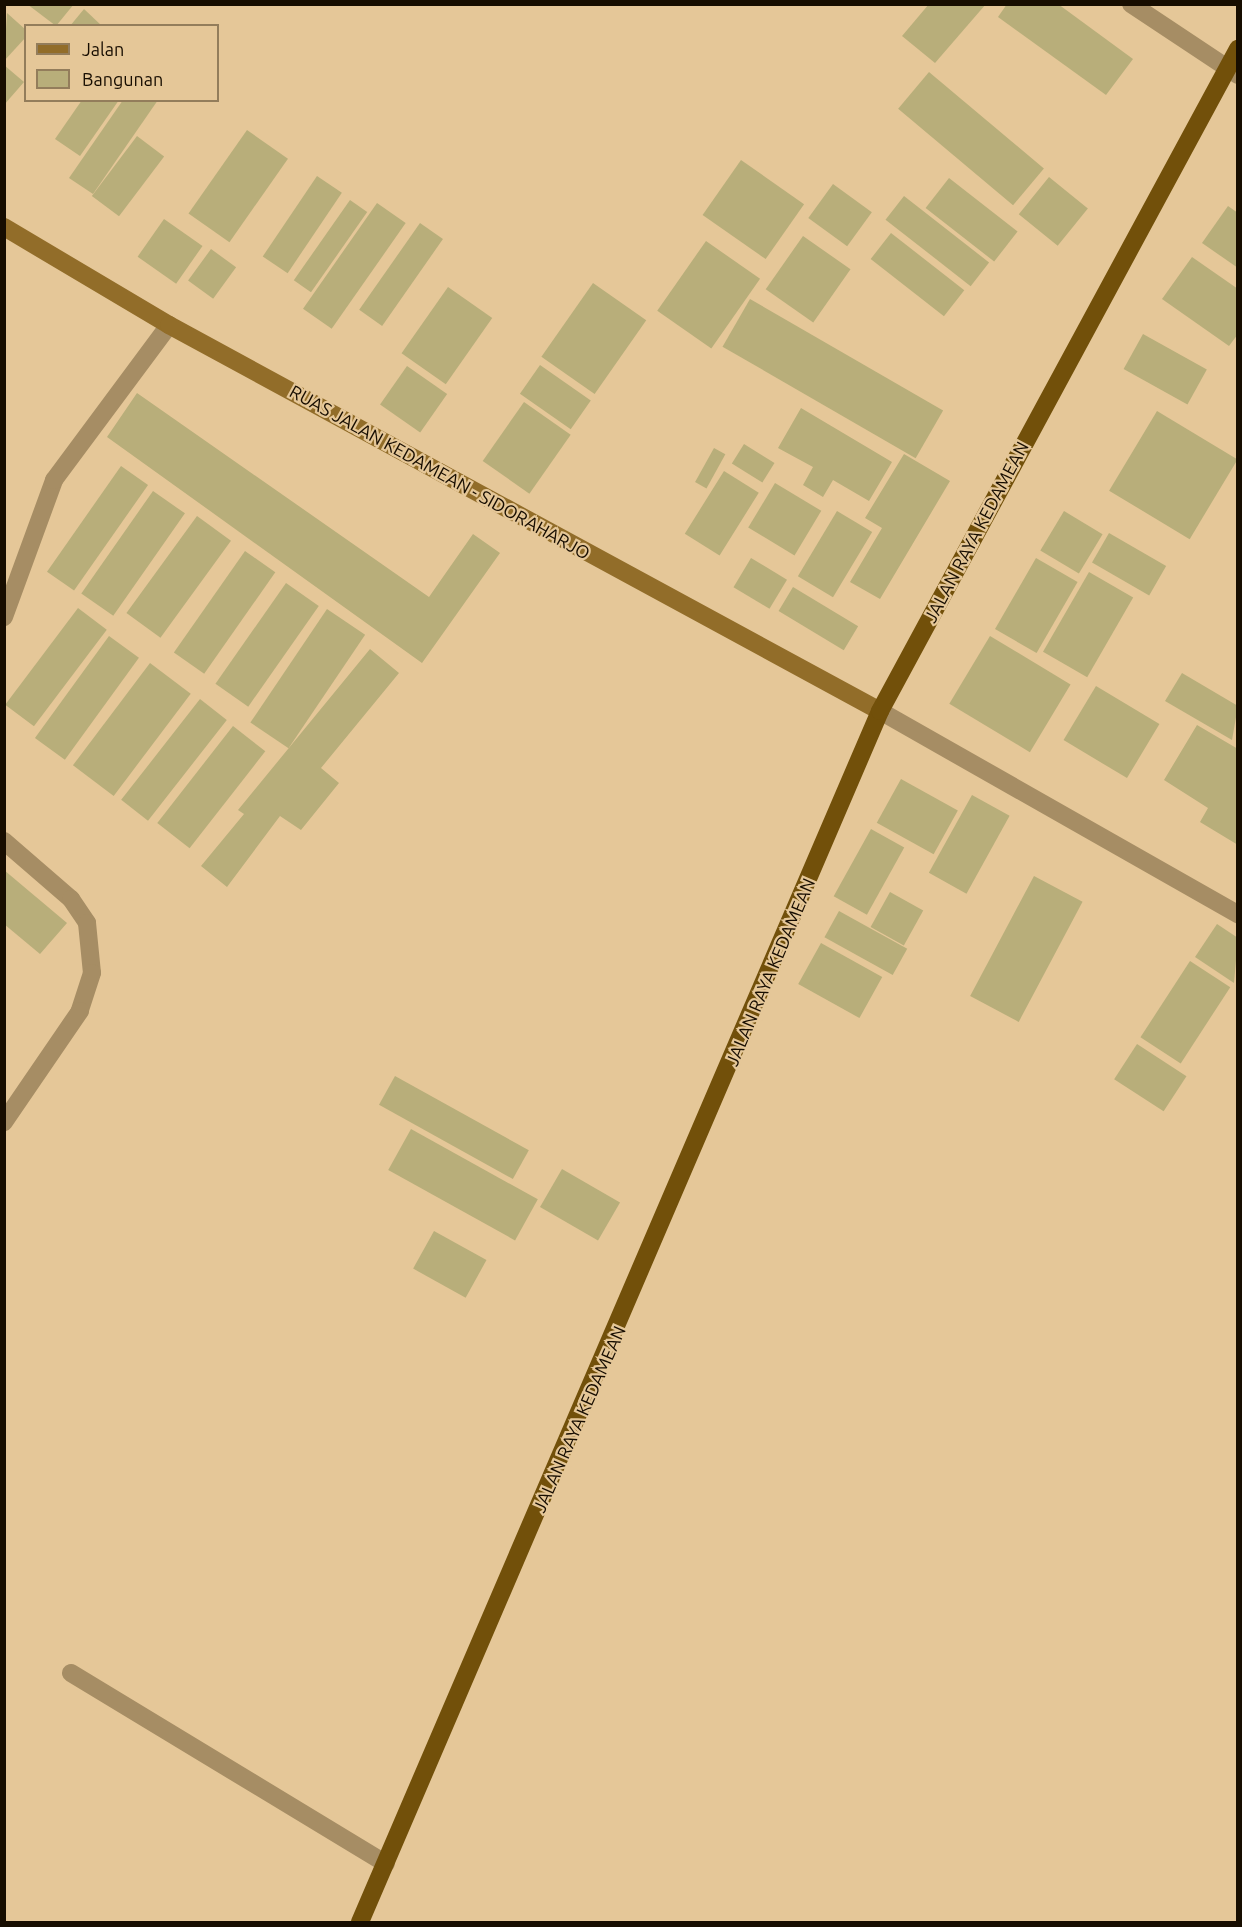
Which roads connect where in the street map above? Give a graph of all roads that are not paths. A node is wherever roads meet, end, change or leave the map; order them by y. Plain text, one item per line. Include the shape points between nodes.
1 (1131, 4) edge
2 (1238, 49) edge
3 (1232, 71) edge
4 (4, 227) edge
5 (169, 325) junction
6 (4, 617) edge
7 (880, 711) junction
8 (4, 841) edge
9 (1238, 914) edge
10 (4, 1122) edge
11 (71, 1673) dead end
12 (386, 1864) junction
13 (360, 1923) edge

1 - 3 street
2 - 3 highway, JALAN RAYA KEDAMEAN
3 - 7 highway, JALAN RAYA KEDAMEAN
4 - 5 main road, RUAS JALAN KEDAMEAN - SIDORAHARJO
5 - 6 street via 54,480
5 - 7 main road, RUAS JALAN KEDAMEAN - SIDORAHARJO
7 - 9 street
7 - 12 highway, JALAN RAYA KEDAMEAN
8 - 10 street via 71,899 87,923 93,973 80,1011
11 - 12 street
12 - 13 highway, JALAN RAYA KEDAMEAN

